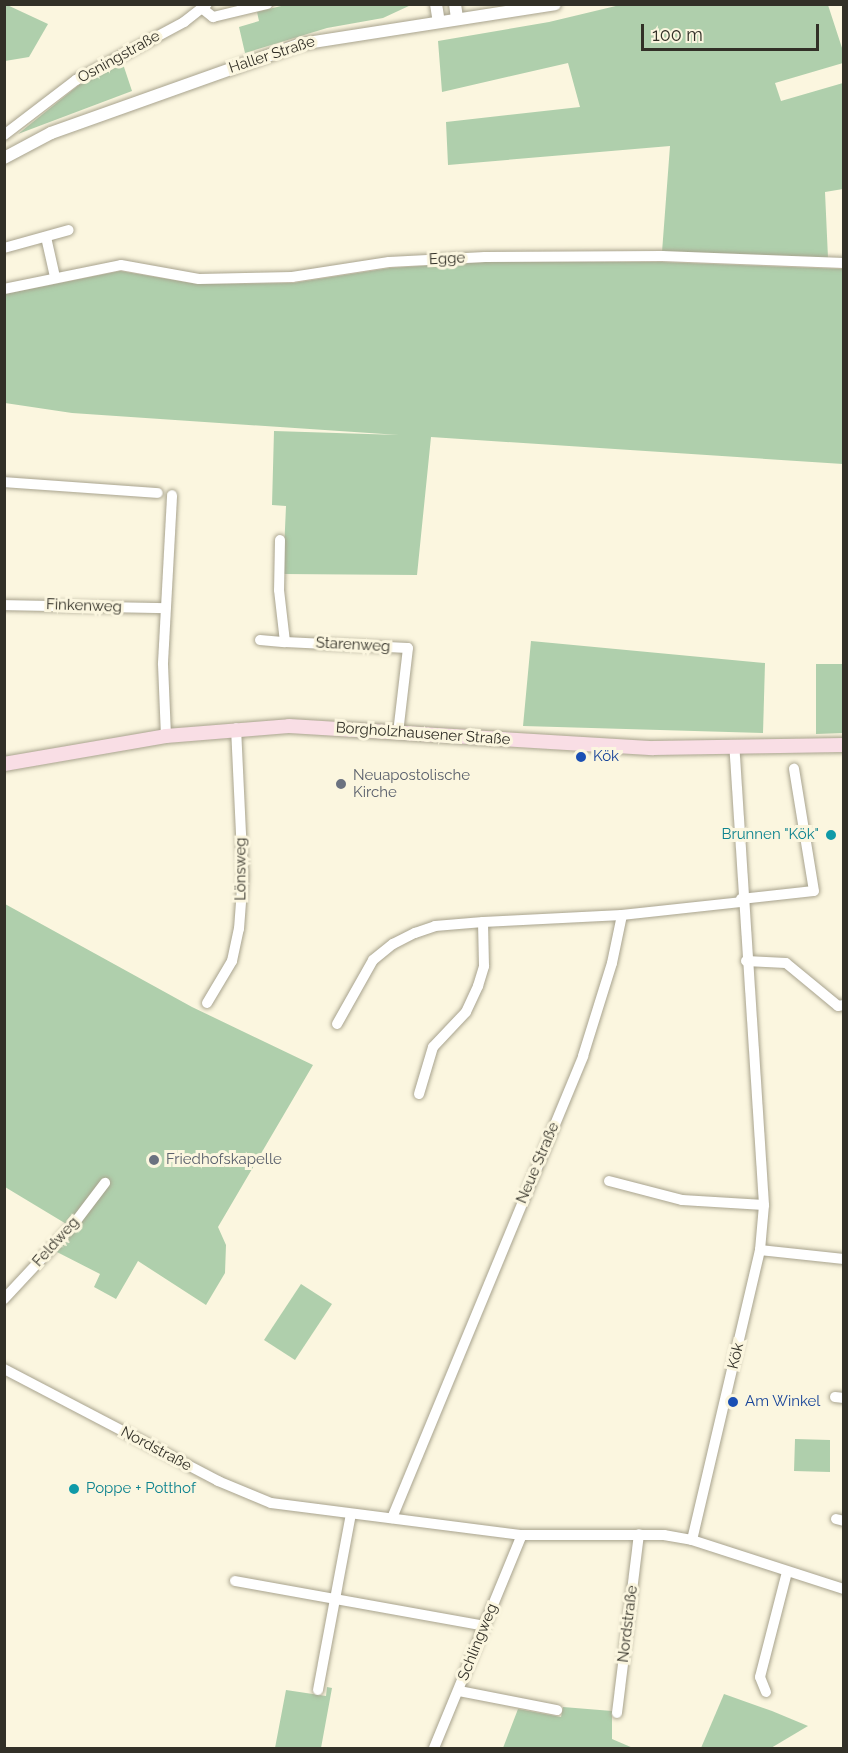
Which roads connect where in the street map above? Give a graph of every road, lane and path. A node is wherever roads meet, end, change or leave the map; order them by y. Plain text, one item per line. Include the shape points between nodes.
1 (267, 4) edge
2 (436, 4) edge
3 (455, 4) edge
4 (519, 4) edge
5 (555, 4) edge
6 (205, 7) edge
7 (540, 7) junction
8 (457, 19) junction
9 (439, 22) junction
10 (4, 135) edge
11 (4, 158) edge
12 (69, 230) dead end
13 (46, 237) junction
14 (4, 248) edge
15 (843, 263) edge
16 (55, 277) junction
17 (4, 289) edge
18 (4, 482) edge
19 (158, 493) dead end
20 (172, 495) dead end
21 (280, 540) dead end
22 (4, 604) edge
23 (164, 608) junction
24 (260, 640) dead end
25 (285, 642) junction
26 (236, 728) junction
27 (398, 733) junction
28 (166, 736) junction
29 (843, 745) edge
30 (734, 747) junction
31 (4, 764) edge
32 (794, 769) dead end
33 (741, 900) junction
34 (622, 915) junction
35 (483, 922) junction
36 (746, 961) junction
37 (207, 1003) dead end
38 (843, 1005) edge
39 (337, 1024) dead end
40 (419, 1094) dead end
41 (609, 1181) dead end
42 (105, 1182) dead end
43 (764, 1205) junction
44 (760, 1250) junction
45 (843, 1259) edge
46 (4, 1299) edge
47 (4, 1369) edge
48 (351, 1514) junction
49 (392, 1518) junction
50 (639, 1534) junction
51 (522, 1535) junction
52 (692, 1540) junction
53 (787, 1572) junction
54 (235, 1581) dead end
55 (843, 1589) edge
56 (335, 1598) junction
57 (484, 1626) junction
58 (318, 1690) dead end
59 (459, 1691) junction
60 (766, 1692) dead end
61 (557, 1710) dead end
62 (617, 1713) dead end
63 (434, 1749) edge

1 - 6 street via 213,17
2 - 9 street
3 - 8 street
4 - 7 street
5 - 7 street, Haller Straße
6 - 10 street, Osningstraße via 76,80
7 - 8 street, Haller Straße
8 - 9 street, Haller Straße
9 - 11 street, Haller Straße via 302,44 51,133
12 - 13 street
13 - 14 street
13 - 16 street
15 - 16 street, Egge via 662,256 485,257 389,262 291,277 199,279 121,265
16 - 17 street, Egge
18 - 19 street
20 - 23 street
21 - 25 street via 279,590
22 - 23 street, Finkenweg
23 - 28 street
24 - 25 street, Starenweg
25 - 27 street, Starenweg via 408,648
26 - 27 main road, Borgholzhausener Straße via 289,726
26 - 28 main road, Borgholzhausener Straße
26 - 37 street, Lönsweg via 243,876 239,929 232,961
27 - 30 main road, Borgholzhausener Straße via 606,746
28 - 31 main road, Borgholzhausener Straße
29 - 30 main road, Borgholzhausener Straße
30 - 33 street, Kök
32 - 33 street via 814,891
33 - 34 street
33 - 36 street, Kök
34 - 35 street
34 - 49 street, Neue Straße via 612,963 583,1056
35 - 39 street via 435,926 393,944 374,960 357,983
35 - 40 street via 484,966 478,986 466,1012 433,1047
36 - 38 street via 786,963 838,1006
36 - 43 street, Kök
41 - 43 street via 682,1200
42 - 46 street, Feldweg via 73,1225
43 - 44 street, Kök
44 - 45 street
44 - 52 street, Kök
47 - 48 street, Nordstraße via 253,1498 289,1507
48 - 49 street, Nordstraße
48 - 56 street
49 - 51 street, Nordstraße
50 - 51 street, Nordstraße
50 - 52 street, Nordstraße
50 - 62 street, Nordstraße
51 - 57 street, Schlingweg
52 - 53 street, Nordstraße
53 - 55 street, Nordstraße
53 - 60 street via 760,1677
54 - 56 street
56 - 57 street
56 - 58 street
57 - 59 street, Schlingweg
59 - 61 street
59 - 63 street, Schlingweg

